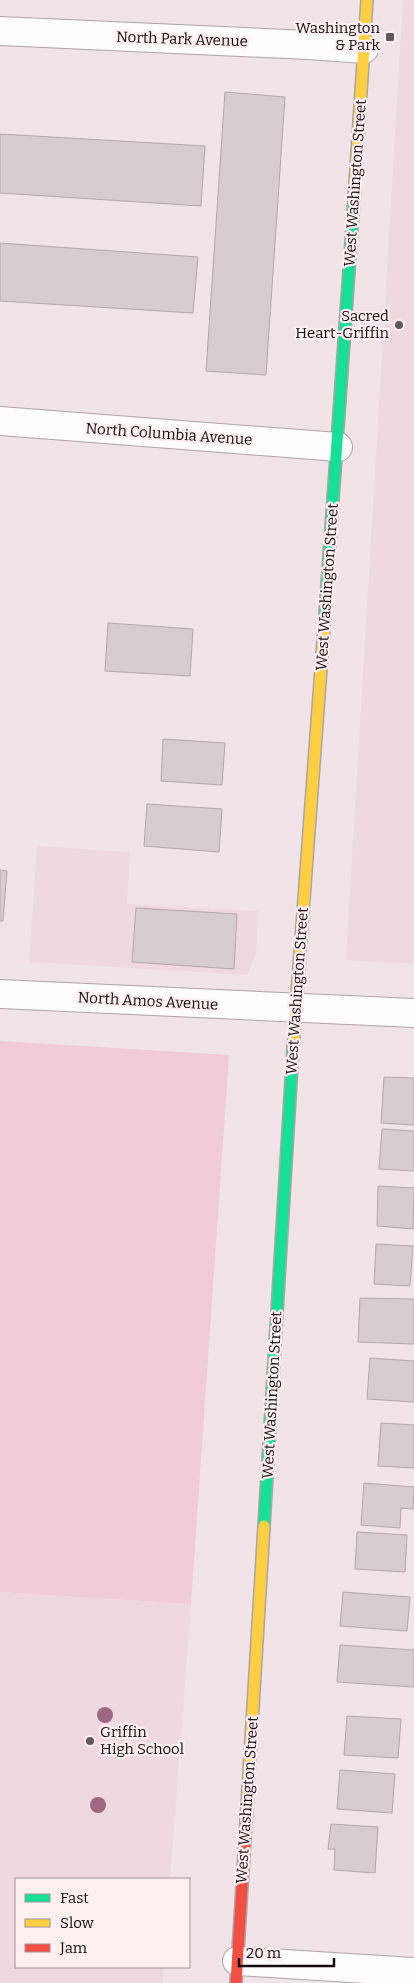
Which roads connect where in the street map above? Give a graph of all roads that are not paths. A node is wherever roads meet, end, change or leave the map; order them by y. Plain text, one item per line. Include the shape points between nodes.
1 (367, 0) edge
2 (0, 31) edge
3 (364, 49) junction
4 (0, 421) edge
5 (338, 447) junction
6 (0, 994) edge
7 (296, 1008) junction
8 (414, 1013) edge
9 (237, 1972) edge
10 (414, 1972) edge

1 - 3 street, West Washington Street
2 - 3 street, North Park Avenue
3 - 5 street, West Washington Street
4 - 5 street, North Columbia Avenue
5 - 7 street, West Washington Street
6 - 7 street, North Amos Avenue
7 - 8 street, North Amos Avenue
7 - 9 street, West Washington Street
9 - 10 street

